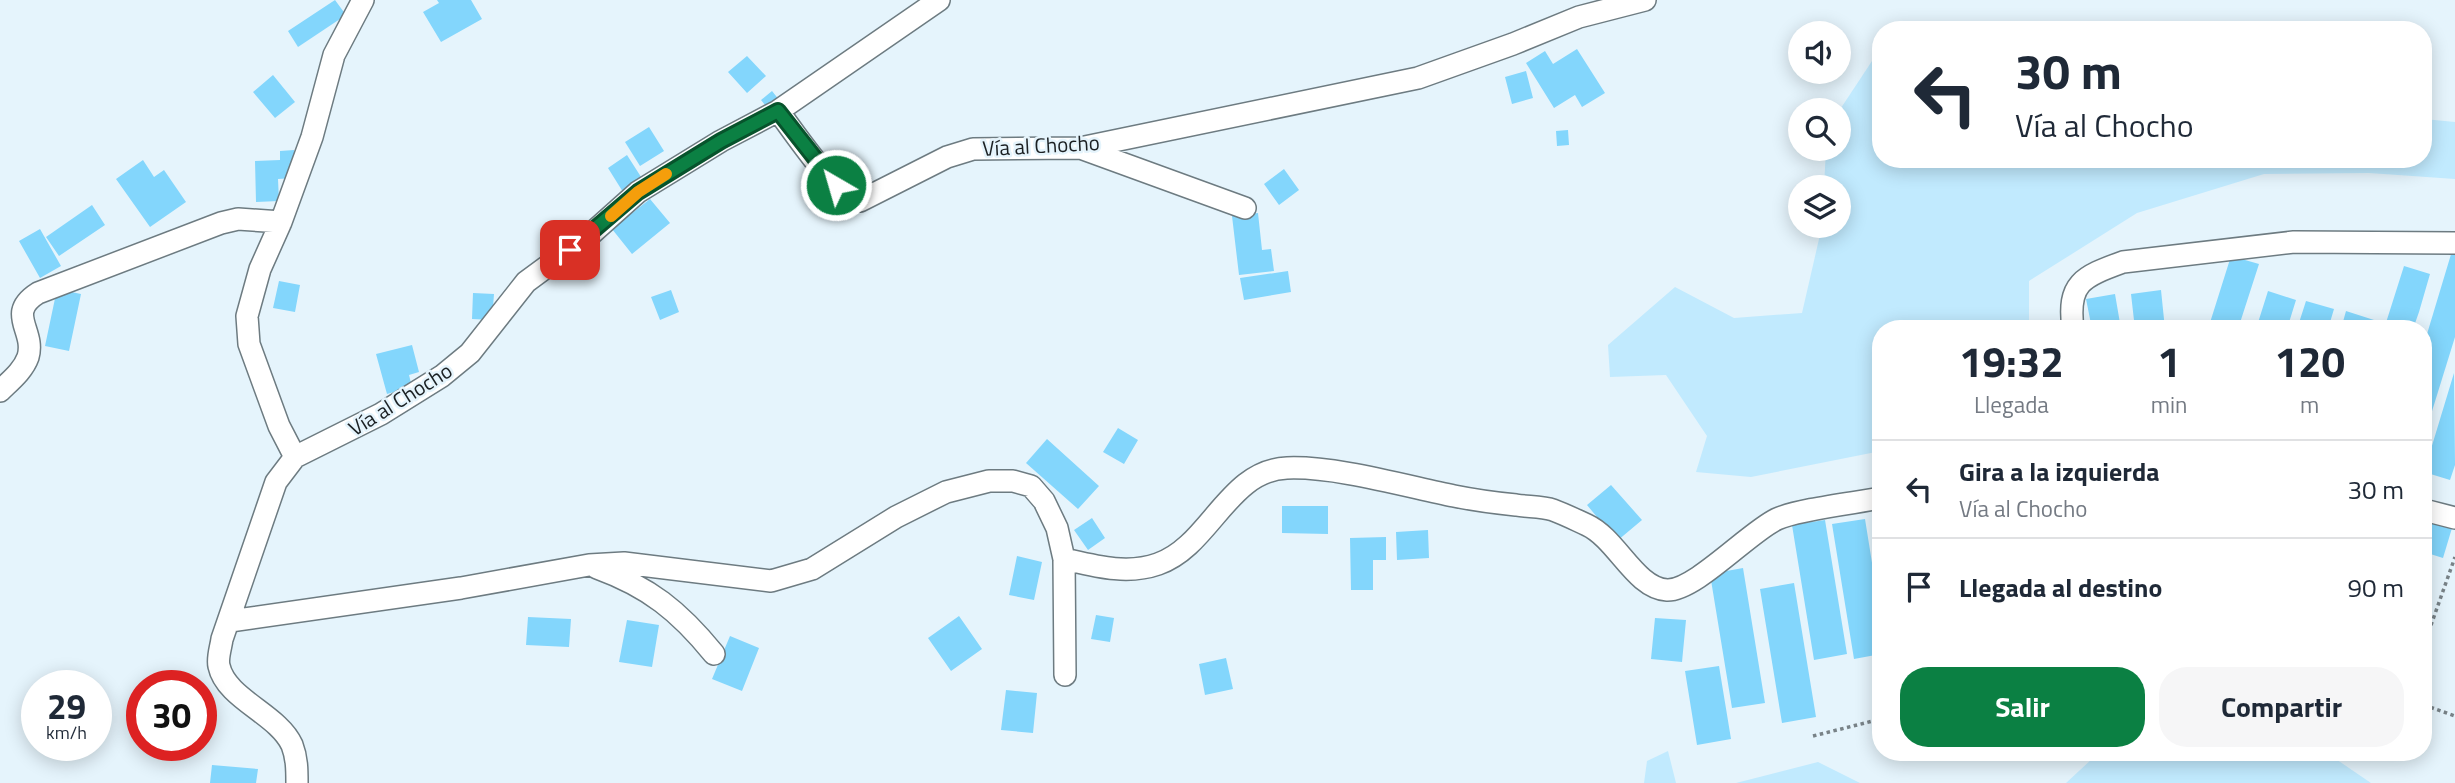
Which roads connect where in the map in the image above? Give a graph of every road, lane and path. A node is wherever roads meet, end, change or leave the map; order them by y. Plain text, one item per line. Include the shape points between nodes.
1 (363, 0) edge
2 (939, 0) edge
3 (1645, 0) edge
4 (778, 111) junction
5 (1080, 148) junction
6 (1245, 208) dead end
7 (281, 222) junction
8 (2455, 243) edge
9 (2072, 320) edge
10 (0, 391) edge
11 (295, 457) junction
12 (1872, 500) edge
13 (2432, 512) edge
14 (2455, 518) edge
15 (2455, 557) edge
16 (1064, 559) junction
17 (589, 565) junction
18 (230, 621) junction
19 (2432, 622) edge
20 (713, 654) dead end
21 (1065, 675) dead end
22 (2432, 708) edge
23 (2455, 716) edge
24 (1872, 721) edge
25 (1813, 736) dead end
26 (297, 783) edge

1 - 7 street via 334,55 312,136
2 - 4 street
3 - 5 street, Vía al Chocho via 1579,17 1418,78
4 - 5 street, Vía al Chocho via 853,201 973,149
4 - 11 street, Vía al Chocho via 638,192 526,282 470,353 442,376 381,414
5 - 6 street
7 - 10 street via 238,219 221,223 38,293 23,306 29,355
7 - 11 street via 260,269 247,316 249,344
8 - 9 street via 2294,242 2123,262 2082,282 2071,296
11 - 18 street via 276,482
12 - 16 street via 1776,520 1687,584 1666,590 1639,576 1606,536 1551,509 1286,468 1265,472 1246,483 1196,538 1159,564 1114,569
13 - 14 street
15 - 19 path
16 - 17 street via 1057,528 1031,486 989,481 946,492 812,569 771,582 624,563
16 - 21 street
17 - 18 street
17 - 20 street via 659,598 689,624
18 - 26 street via 219,665 228,684 281,728 297,760
22 - 23 path
24 - 25 path

